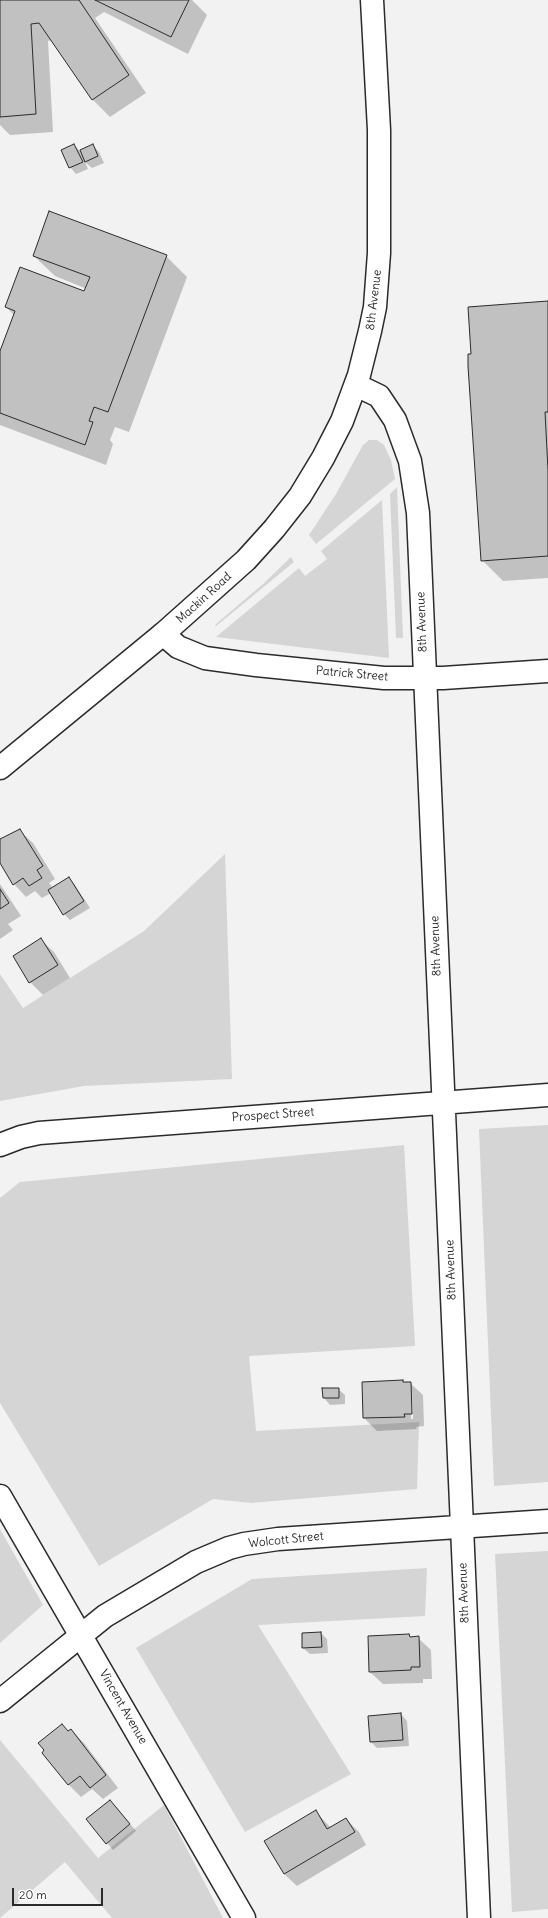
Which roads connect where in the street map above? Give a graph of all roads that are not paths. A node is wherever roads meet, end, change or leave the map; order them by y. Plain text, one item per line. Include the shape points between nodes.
1 (372, 0) edge
2 (356, 385) junction
3 (164, 634) junction
4 (548, 671) edge
5 (424, 678) junction
6 (0, 768) edge
7 (548, 1095) edge
8 (443, 1102) junction
9 (0, 1146) edge
10 (0, 1496) edge
11 (548, 1521) edge
12 (461, 1526) junction
13 (81, 1635) junction
14 (0, 1700) edge
15 (244, 1918) edge
16 (479, 1918) edge

1 - 2 street, 8th Avenue via 379,130 379,253 372,325
2 - 3 street, Mackin Road via 334,438 300,496 246,560
2 - 5 street, 8th Avenue via 373,392 385,403 401,434 412,468 418,513
3 - 5 street, Patrick Street via 187,652 215,660 384,678
3 - 6 street, Mackin Road
4 - 5 street, Patrick Street
5 - 8 street, 8th Avenue
7 - 8 street, Prospect Street
8 - 9 street, Prospect Street via 39,1133
8 - 12 street, 8th Avenue
10 - 13 street, Vincent Avenue
11 - 12 street, Wolcott Street
12 - 13 street, Wolcott Street via 278,1539 234,1546 196,1562 144,1592 105,1616
12 - 16 street, 8th Avenue
13 - 14 street, Wolcott Street
13 - 15 street, Vincent Avenue

